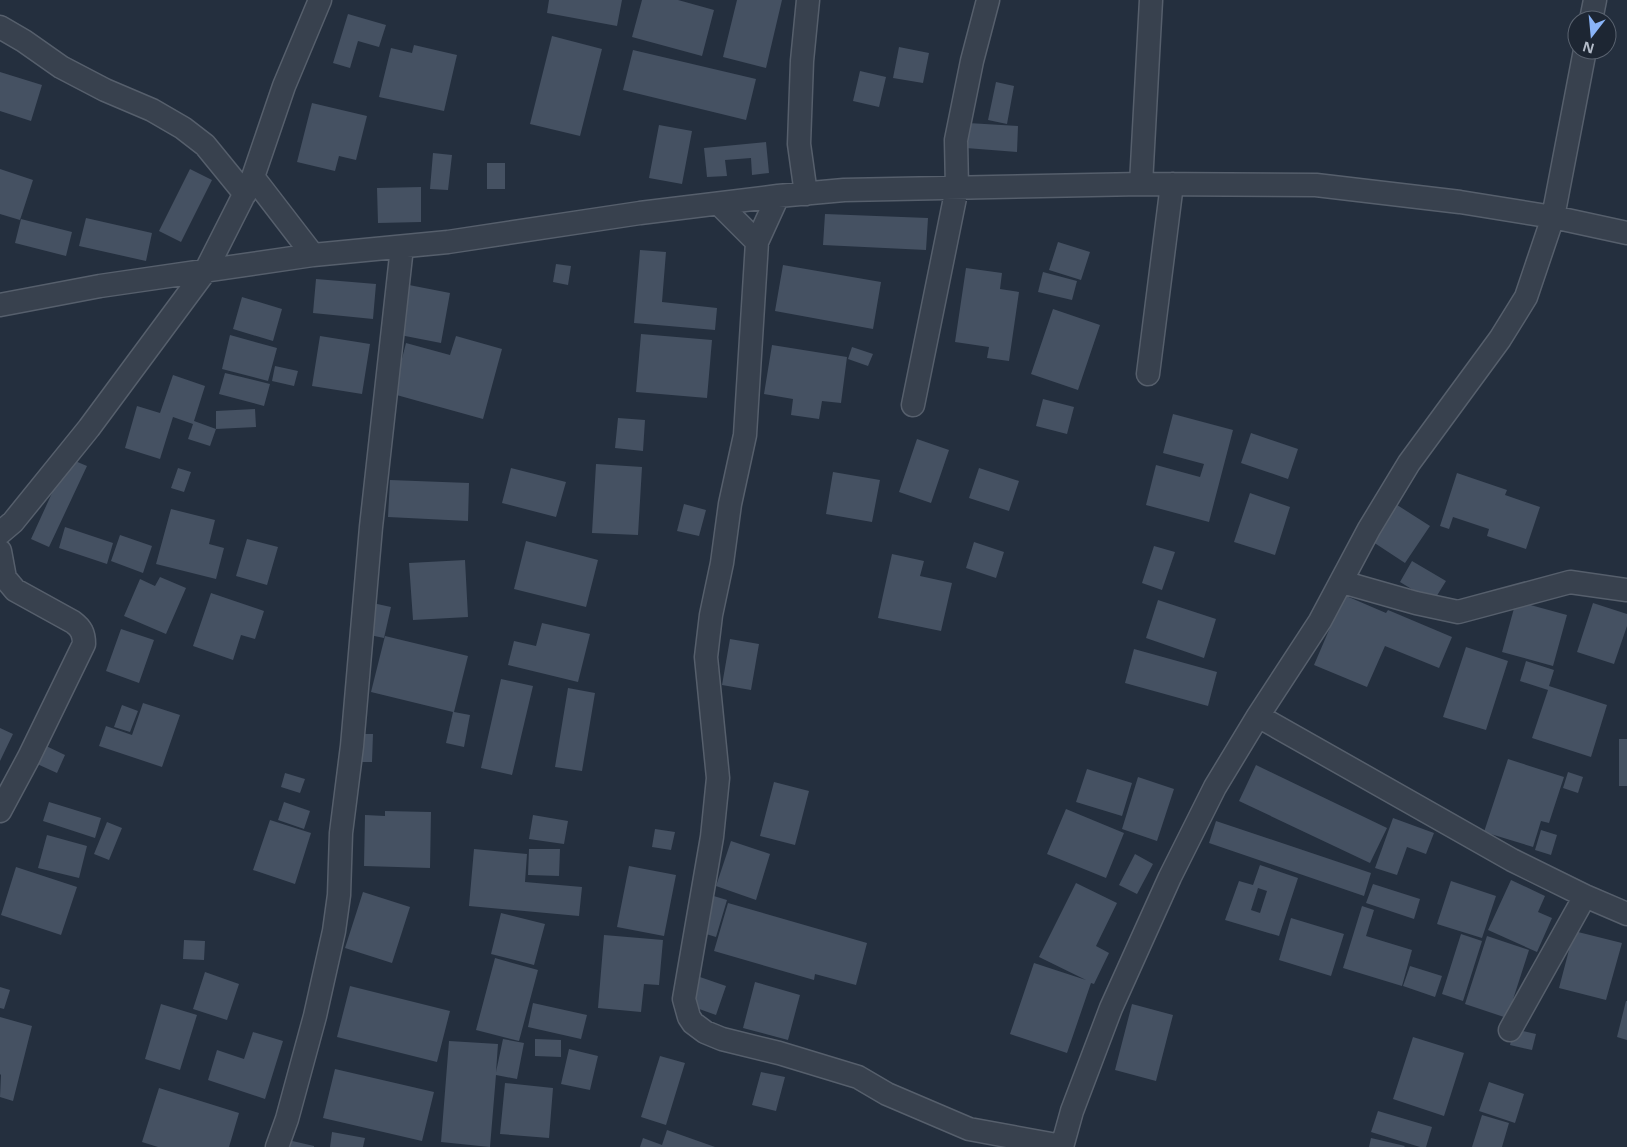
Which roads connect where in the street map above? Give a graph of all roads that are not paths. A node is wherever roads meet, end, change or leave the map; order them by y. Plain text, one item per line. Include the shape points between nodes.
1 (320, 0) edge
2 (808, 0) edge
3 (988, 0) edge
4 (1151, 0) edge
5 (0, 27) edge
6 (1583, 60) edge
7 (1141, 184) junction
8 (1172, 184) junction
9 (249, 186) junction
10 (957, 188) junction
11 (806, 194) junction
12 (778, 196) junction
13 (719, 204) junction
14 (1553, 216) junction
15 (1627, 233) edge
16 (757, 242) junction
17 (402, 247) junction
18 (313, 255) junction
19 (206, 270) junction
20 (0, 305) edge
21 (1148, 374) dead end
22 (913, 405) dead end
23 (0, 533) edge
24 (0, 551) edge
25 (1342, 582) junction
26 (1627, 590) edge
27 (1258, 716) junction
28 (0, 811) edge
29 (1585, 896) junction
30 (1627, 914) edge
31 (1510, 1030) dead end
32 (1062, 1146) edge
33 (277, 1147) edge

1 - 9 street via 284,86
2 - 11 street via 799,144
3 - 10 street via 956,140
4 - 7 street
5 - 9 street via 61,67 183,128
6 - 14 street
7 - 8 street
7 - 10 street
8 - 14 street via 1316,185
8 - 21 street
9 - 18 street
9 - 19 street
10 - 11 street
10 - 22 street
11 - 12 street
12 - 13 street
12 - 16 street
13 - 16 street
13 - 17 street
14 - 15 street
14 - 25 street via 1526,297 1500,339 1409,462
16 - 32 street via 745,435 730,504 706,658 718,778 712,837 684,999 689,1017 705,1032 858,1077 887,1094 969,1130
17 - 18 street
17 - 33 street via 371,527 334,931 315,1016
18 - 19 street
19 - 20 street
19 - 23 street via 89,428 13,522
24 - 28 street via 5,578 15,590 80,628 84,644
25 - 26 street via 1458,612 1570,582
25 - 27 street
27 - 29 street via 1512,860
27 - 32 street via 1215,787 1170,877 1111,1008
29 - 30 street
29 - 31 street

